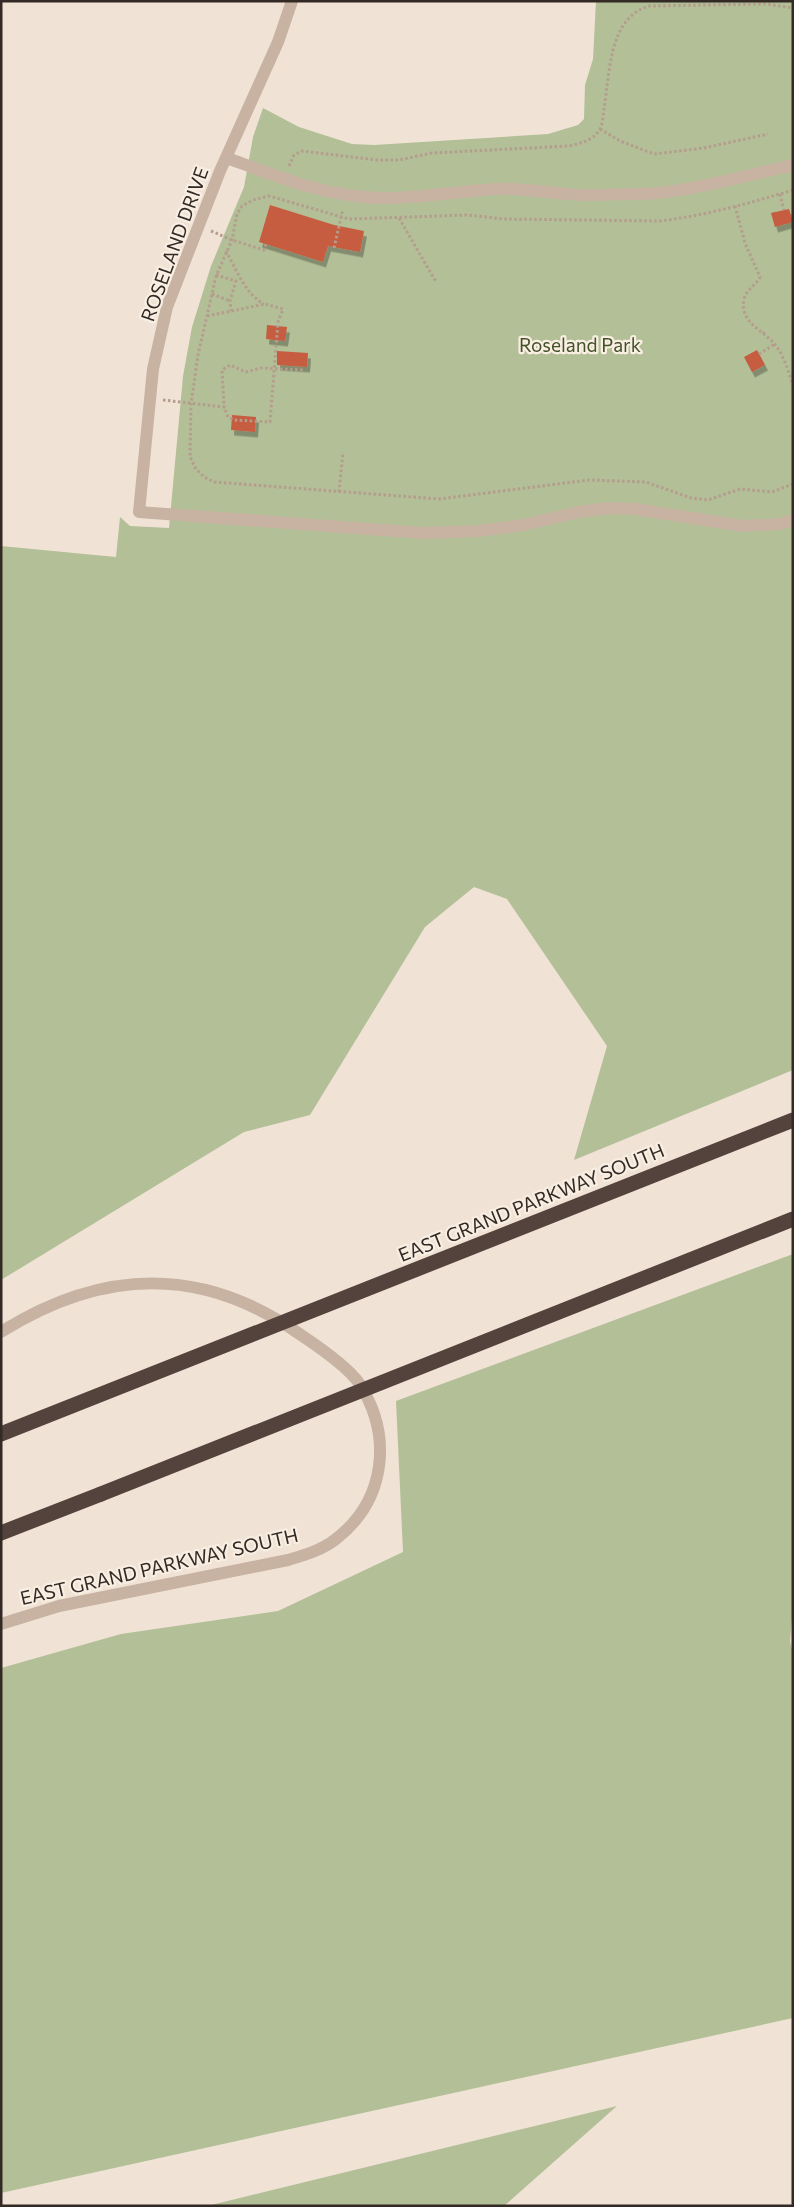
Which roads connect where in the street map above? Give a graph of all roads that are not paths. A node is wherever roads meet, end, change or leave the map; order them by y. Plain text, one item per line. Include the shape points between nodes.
1 (292, 1) edge
2 (227, 158) junction
3 (793, 165) edge
4 (793, 520) edge
5 (793, 1120) edge
6 (793, 1219) edge
7 (1, 1332) edge
8 (1, 1434) edge
9 (1, 1534) edge
10 (1, 1624) edge

1 - 2 street, ROSELAND DRIVE via 278,42
2 - 3 street via 286,180 345,195 407,198 498,189 582,195 643,194
2 - 4 street, ROSELAND DRIVE via 167,307 153,369 139,512 424,533 523,525 608,508 635,509 742,526
5 - 8 highway, EAST GRAND PARKWAY SOUTH, bridge
6 - 9 highway, bridge
7 - 10 street, EAST GRAND PARKWAY SOUTH via 38,1310 99,1288 135,1283 211,1290 279,1319 358,1381 378,1428 380,1454 375,1484 367,1504 335,1540 312,1553 59,1606

